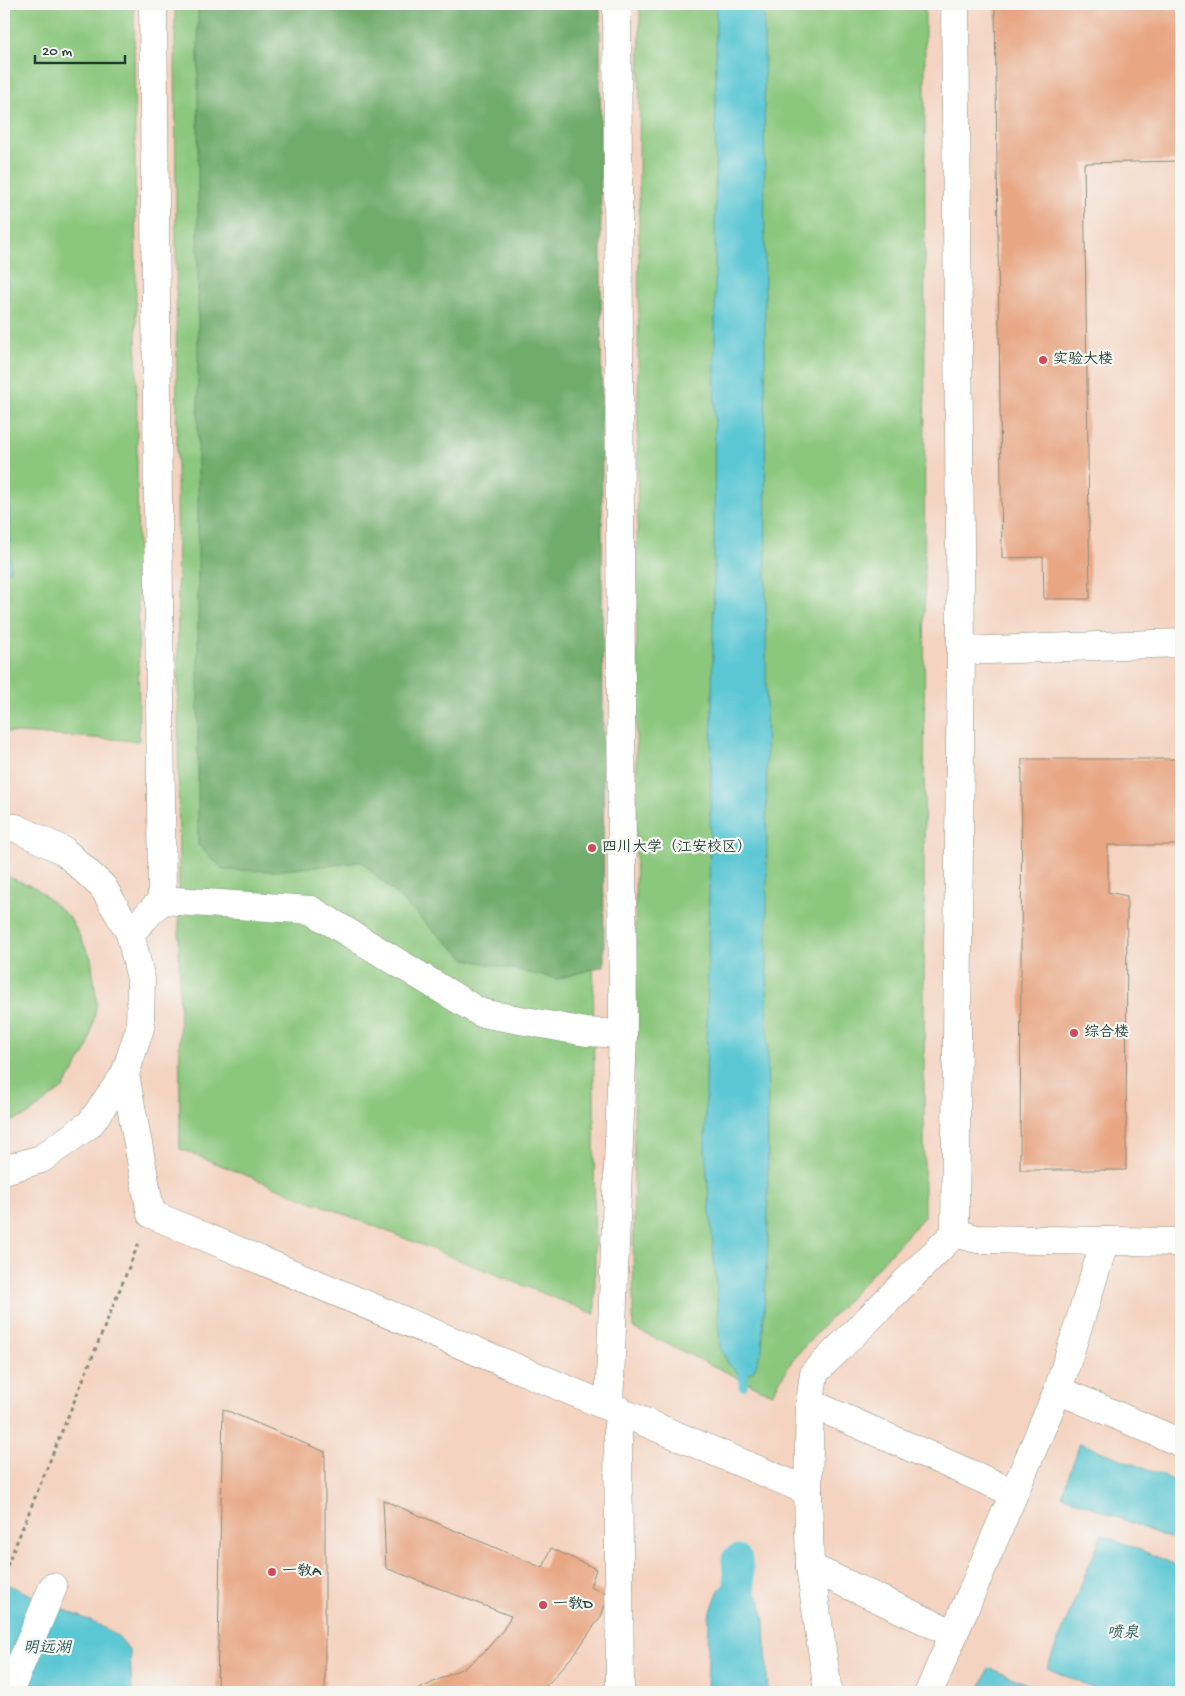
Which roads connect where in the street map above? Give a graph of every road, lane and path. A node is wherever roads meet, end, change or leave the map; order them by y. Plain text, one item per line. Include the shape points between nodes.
1 (153, 4) edge
2 (617, 4) edge
3 (955, 4) edge
4 (1181, 643) edge
5 (961, 651) junction
6 (4, 827) edge
7 (162, 900) junction
8 (130, 933) junction
9 (623, 1034) junction
10 (125, 1074) junction
11 (4, 1170) edge
12 (151, 1214) junction
13 (955, 1232) junction
14 (1105, 1241) junction
15 (1181, 1242) edge
16 (1058, 1390) junction
17 (810, 1403) junction
18 (614, 1409) junction
19 (1181, 1443) edge
20 (808, 1491) junction
21 (1014, 1494) junction
22 (7, 1566) dead end
23 (810, 1567) junction
24 (51, 1593) dead end
25 (954, 1634) junction
26 (9, 1692) edge
27 (620, 1692) edge
28 (828, 1692) edge
29 (929, 1692) edge

1 - 7 street
2 - 9 street
3 - 5 street
4 - 5 street
5 - 13 street
6 - 8 street via 16,828 64,851 103,886
7 - 8 street
7 - 9 street via 311,910 482,1013 586,1032
8 - 10 street via 141,979 140,1028
9 - 18 street
10 - 11 street via 90,1124 41,1159
10 - 12 street
12 - 18 street
12 - 22 path
13 - 14 street via 977,1239
13 - 17 street via 814,1373
14 - 15 street
14 - 16 street
16 - 19 street
16 - 21 street
17 - 20 street
17 - 21 street
18 - 20 street
18 - 27 street via 618,1436
20 - 23 street
21 - 25 street
23 - 25 street
23 - 28 street
24 - 26 street
25 - 29 street

